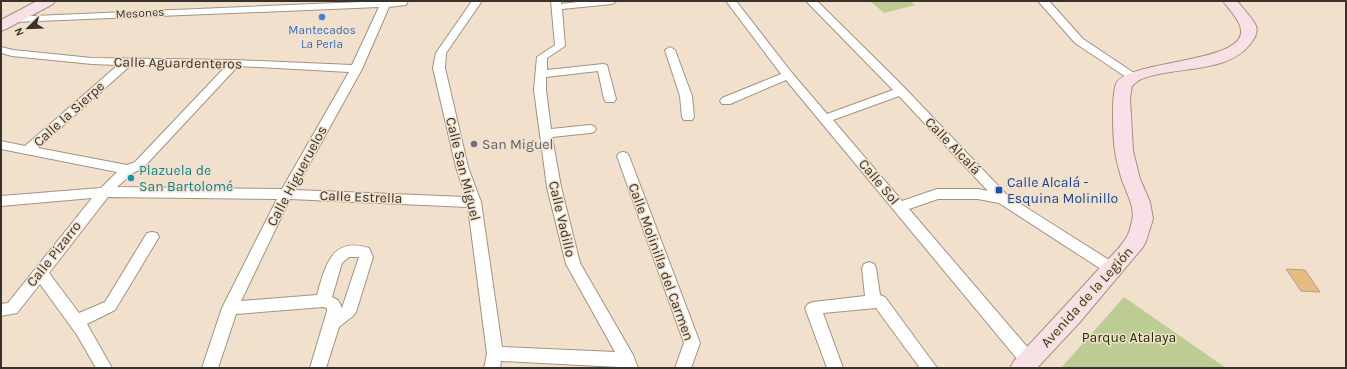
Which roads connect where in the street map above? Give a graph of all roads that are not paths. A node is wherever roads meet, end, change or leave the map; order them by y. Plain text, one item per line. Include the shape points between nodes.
1 (48, 1) edge
2 (403, 1) edge
3 (612, 1) edge
4 (731, 1) edge
5 (811, 1) edge
6 (1043, 1) edge
7 (1230, 1) edge
8 (478, 2) edge
9 (385, 4) junction
10 (557, 4) edge
11 (14, 19) junction
12 (1, 26) edge
13 (1, 50) edge
14 (670, 50) dead end
15 (128, 62) junction
16 (235, 63) junction
17 (356, 69) junction
18 (540, 74) junction
19 (788, 75) junction
20 (1133, 77) junction
21 (900, 91) junction
22 (610, 99) dead end
23 (726, 101) dead end
24 (688, 117) dead end
25 (824, 119) junction
26 (590, 129) dead end
27 (546, 134) junction
28 (1, 145) edge
29 (28, 150) junction
30 (623, 156) dead end
31 (128, 170) junction
32 (104, 192) junction
33 (286, 194) junction
34 (1003, 199) junction
35 (1, 201) edge
36 (474, 202) junction
37 (900, 206) junction
38 (152, 238) dead end
39 (869, 268) dead end
40 (1112, 269) junction
41 (40, 272) junction
42 (323, 301) junction
43 (873, 302) junction
44 (230, 308) junction
45 (1, 310) edge
46 (78, 321) junction
47 (332, 323) junction
48 (494, 361) edge
49 (628, 364) edge
50 (1025, 365) edge
51 (104, 368) edge
52 (210, 368) edge
53 (318, 368) edge
54 (683, 368) edge
55 (835, 368) edge
56 (929, 368) edge

1 - 11 main road
2 - 9 street
3 - 10 street
4 - 19 street, Calle Sol
5 - 21 street, Calle Alcalá
6 - 20 street via 1079,41
7 - 20 main road via 1248,26 1248,37 1242,45 1231,53 1213,60
8 - 36 street, Calle San Miguel via 441,53 439,68 462,167
9 - 11 street, Mesones
9 - 17 street, Calle Higueruelos
10 - 18 street, Calle Vadillo via 560,46 542,57
11 - 12 main road
13 - 15 street, Calle Aguardenteros via 92,61
14 - 24 street via 686,96
15 - 16 street, Calle Aguardenteros
15 - 29 street, Calle la Sierpe
16 - 17 street, Calle Aguardenteros
16 - 31 street, Calle Pizarro via 139,165
17 - 33 street, Calle Higueruelos
18 - 22 street via 603,67
18 - 27 street, Calle Vadillo
19 - 23 street
19 - 25 street, Calle Sol
20 - 40 main road, Avenida de la Legión via 1124,84 1122,98 1124,151 1143,219 1136,241
21 - 25 street
21 - 34 street, Calle Alcalá
25 - 37 street, Calle Sol
26 - 27 street
27 - 49 street, Calle Vadillo via 554,187 572,264
28 - 29 street
29 - 31 street
30 - 54 street, Calle Molinilla del Carmen via 692,343
31 - 32 street, Calle Pizarro
32 - 33 street, Calle Estrella
32 - 35 street, Calle Estrella
32 - 41 street, Calle Pizarro
33 - 36 street, Calle Estrella
33 - 44 street, Calle Higueruelos
34 - 37 street via 978,194 937,194
34 - 40 street, Calle Alcalá
36 - 48 street, Calle San Miguel
37 - 50 street, Calle Sol
38 - 46 street via 110,306
39 - 43 street
40 - 50 main road, Avenida de la Legión
41 - 45 street, Calle Pizarro via 12,308
41 - 46 street
42 - 44 street
42 - 47 street via 333,304 335,311
42 - 47 street via 336,258 344,253 364,252 366,257 348,312
43 - 55 street via 813,308
43 - 56 street via 880,301
44 - 52 street, Calle Higueruelos
46 - 51 street
47 - 53 street
48 - 49 street

